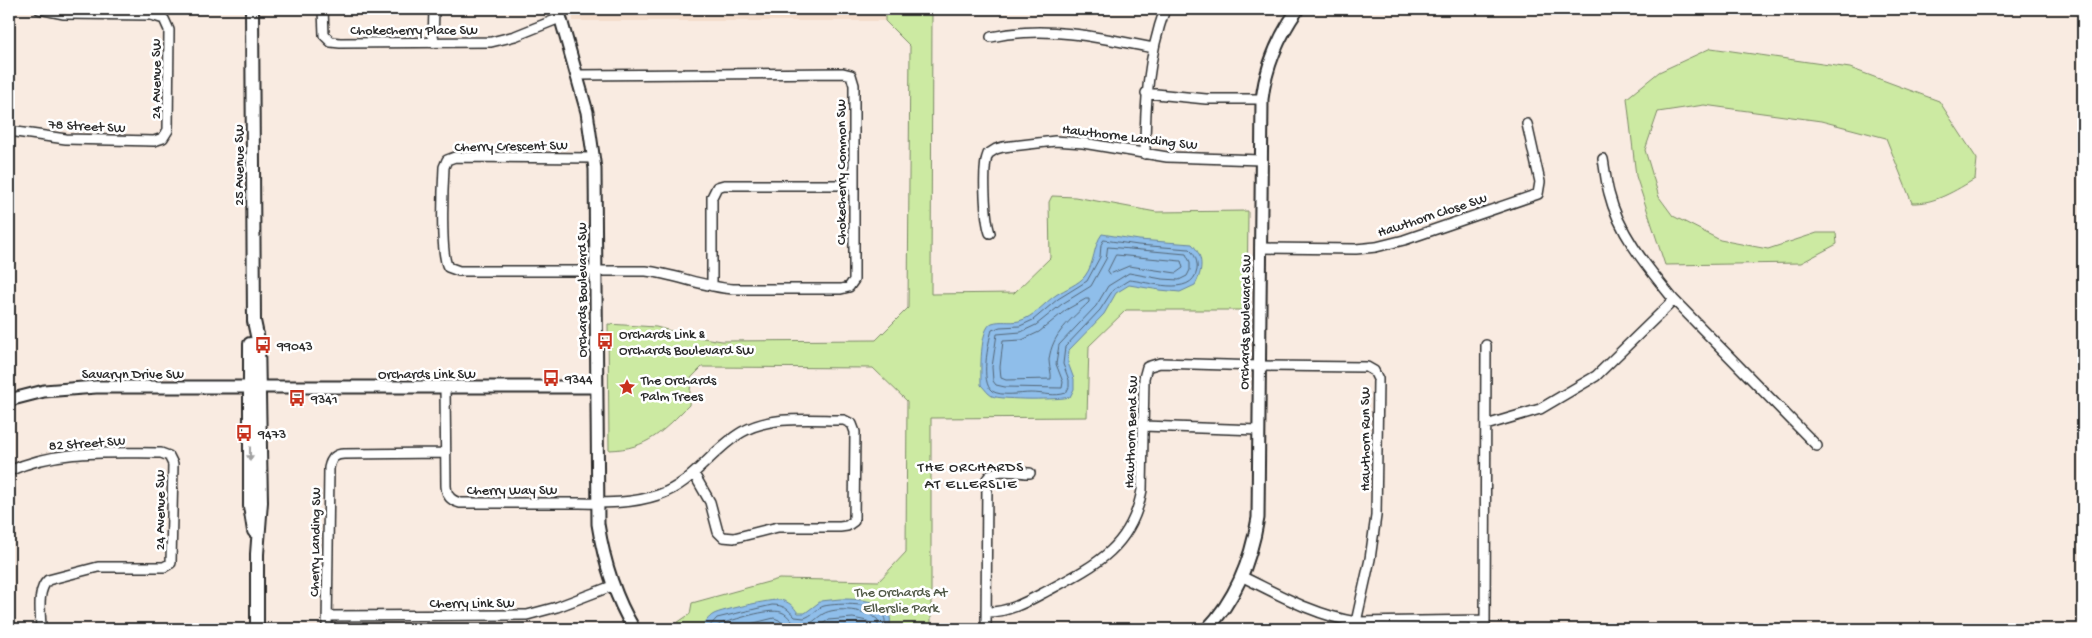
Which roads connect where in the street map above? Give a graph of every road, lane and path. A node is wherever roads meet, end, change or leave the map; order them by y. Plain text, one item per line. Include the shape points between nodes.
1 (39, 9) edge
2 (252, 9) edge
3 (323, 9) edge
4 (434, 9) edge
5 (1165, 9) edge
6 (1298, 9) edge
7 (559, 13) edge
8 (991, 36) dead end
9 (434, 43) junction
10 (1153, 48) junction
11 (577, 75) junction
12 (1146, 93) junction
13 (1262, 99) junction
14 (1527, 124) dead end
15 (9, 131) edge
16 (163, 138) joint
17 (1145, 154) junction
18 (594, 158) junction
19 (1603, 158) dead end
20 (1261, 160) junction
21 (854, 185) junction
22 (990, 233) dead end
23 (1260, 248) junction
24 (596, 271) junction
25 (712, 286) junction
26 (1674, 300) junction
27 (1486, 345) dead end
28 (1259, 366) junction
29 (596, 387) junction
30 (254, 388) junction
31 (445, 388) junction
32 (9, 400) edge
33 (1486, 425) junction
34 (1143, 426) junction
35 (1258, 430) junction
36 (1817, 446) dead end
37 (446, 454) junction
38 (169, 456) joint
39 (9, 471) edge
40 (1030, 473) dead end
41 (694, 474) junction
42 (597, 503) junction
43 (1243, 577) junction
44 (612, 586) junction
45 (986, 612) junction
46 (327, 616) junction
47 (1356, 622) junction
48 (1485, 625) edge
49 (41, 629) edge
50 (257, 629) edge
51 (327, 629) edge
52 (634, 629) edge
53 (986, 629) edge
54 (1207, 629) edge

1 - 16 street, 24 Avenue SW via 64,14 151,15 164,19 168,30 169,125
2 - 30 main road, 25 Avenue SW via 254,321 250,340
3 - 9 street, Chokecherry Place SW via 324,35 331,42
4 - 9 street
5 - 10 street
6 - 13 street, Orchards Boulevard SW via 1272,54
7 - 9 street, Chokecherry Place SW via 499,41
7 - 11 street, Orchards Boulevard SW
8 - 10 street via 1008,33 1062,34 1111,39
10 - 12 street
11 - 18 street, Orchards Boulevard SW
11 - 21 street, Chokecherry Common SW via 848,74 854,85
12 - 13 street via 1206,99
12 - 17 street
13 - 20 street, Orchards Boulevard SW
14 - 23 street, Hawthorn Close SW via 1540,182 1538,194 1376,247
15 - 16 street, 78 Street SW via 82,140 154,141
17 - 20 street, Hawthorne Landing SW via 1191,159
17 - 22 street, Hawthorne Landing SW via 1068,141 1024,144 991,151 985,165 986,216
18 - 24 street, Orchards Boulevard SW
18 - 24 street, Cherry Crescent SW via 450,158 444,167 444,258 448,267 459,271
19 - 26 street via 1609,194 1626,233
20 - 23 street, Orchards Boulevard SW
21 - 25 street via 717,187 712,198
21 - 25 street, Chokecherry Common SW via 854,276 848,287 733,289
23 - 28 street, Orchards Boulevard SW
24 - 25 street, Chokecherry Common SW via 654,272
24 - 29 street, Orchards Boulevard SW
26 - 33 street via 1596,376 1540,409
26 - 36 street
27 - 33 street
28 - 34 street, Hawthorn Bend SW via 1160,363 1147,366
28 - 35 street, Orchards Boulevard SW
28 - 47 street, Hawthorn Run SW via 1367,367 1378,379 1376,516
29 - 31 street, Orchards Link SW
29 - 42 street, Orchards Boulevard SW
30 - 31 street, Orchards Link SW
30 - 32 street, Savaryn Drive SW via 80,387 44,391
30 - 50 main road, 25 Avenue SW via 250,506 257,554
31 - 37 street, Cherry Way SW
33 - 48 street
34 - 35 street
34 - 45 street, Hawthorn Bend SW via 1139,506 1120,541 1099,562 1075,576 1020,605 1000,612
35 - 43 street, Orchards Boulevard SW via 1258,518
37 - 42 street, Cherry Way SW via 446,486 450,498 460,503
37 - 46 street, Cherry Landing SW via 344,454 333,457 329,468
38 - 39 street, 82 Street SW via 161,453 74,453 45,458
38 - 49 street, 24 Avenue SW via 173,464 173,556 170,565 98,567 48,580 41,593
40 - 45 street via 996,471 988,479
41 - 41 street, Cherry Way SW via 710,502 718,532 724,537 734,538 778,527 846,526 854,521 855,432 852,424 844,420 790,420 747,425
41 - 42 street, Cherry Way SW via 657,496
42 - 44 street, Orchards Boulevard SW via 602,550
43 - 47 street via 1308,610
43 - 54 street, Orchards Boulevard SW via 1227,605
44 - 46 street, Cherry Link SW via 527,614
44 - 52 street, Orchards Boulevard SW
45 - 53 street
46 - 51 street, Cherry Landing SW
47 - 48 street

